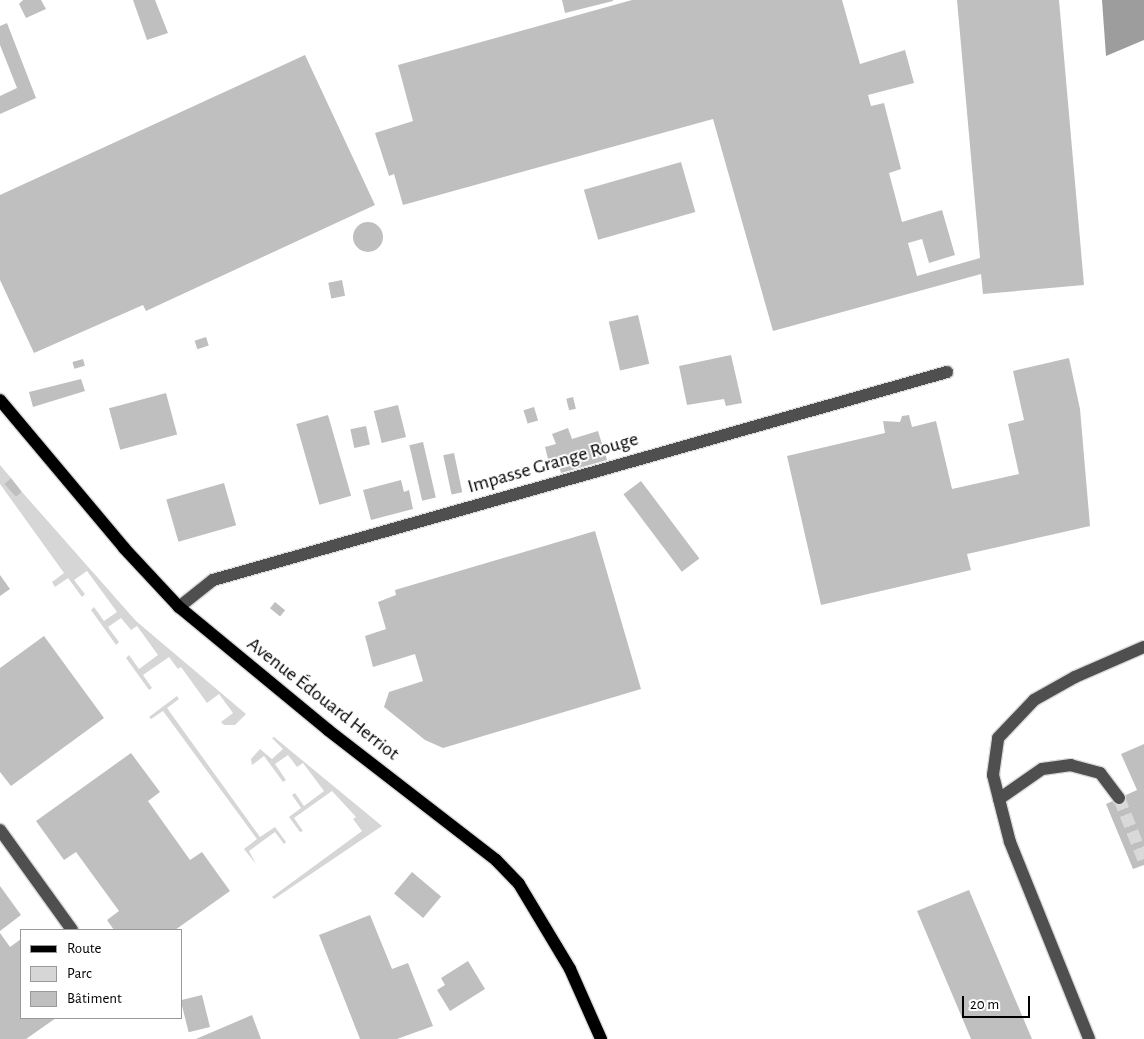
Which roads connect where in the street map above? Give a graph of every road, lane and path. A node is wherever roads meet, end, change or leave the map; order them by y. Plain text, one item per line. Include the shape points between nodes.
1 (947, 372) dead end
2 (0, 400) edge
3 (179, 607) junction
4 (1144, 647) edge
5 (1119, 798) tunnel mouth
6 (999, 799) junction
7 (0, 830) edge
8 (71, 929) edge
9 (601, 1039) edge
10 (1089, 1039) edge

1 - 3 street, Impasse Grange Rouge via 213,580
2 - 3 main road, Avenue Édouard Herriot via 124,548
3 - 9 main road, Avenue Édouard Herriot via 328,730 496,860 519,884 570,969
4 - 6 street via 1075,677 1034,700 998,738 993,775
5 - 6 street via 1100,773 1071,765 1042,769
6 - 10 street via 1010,842
7 - 8 street

